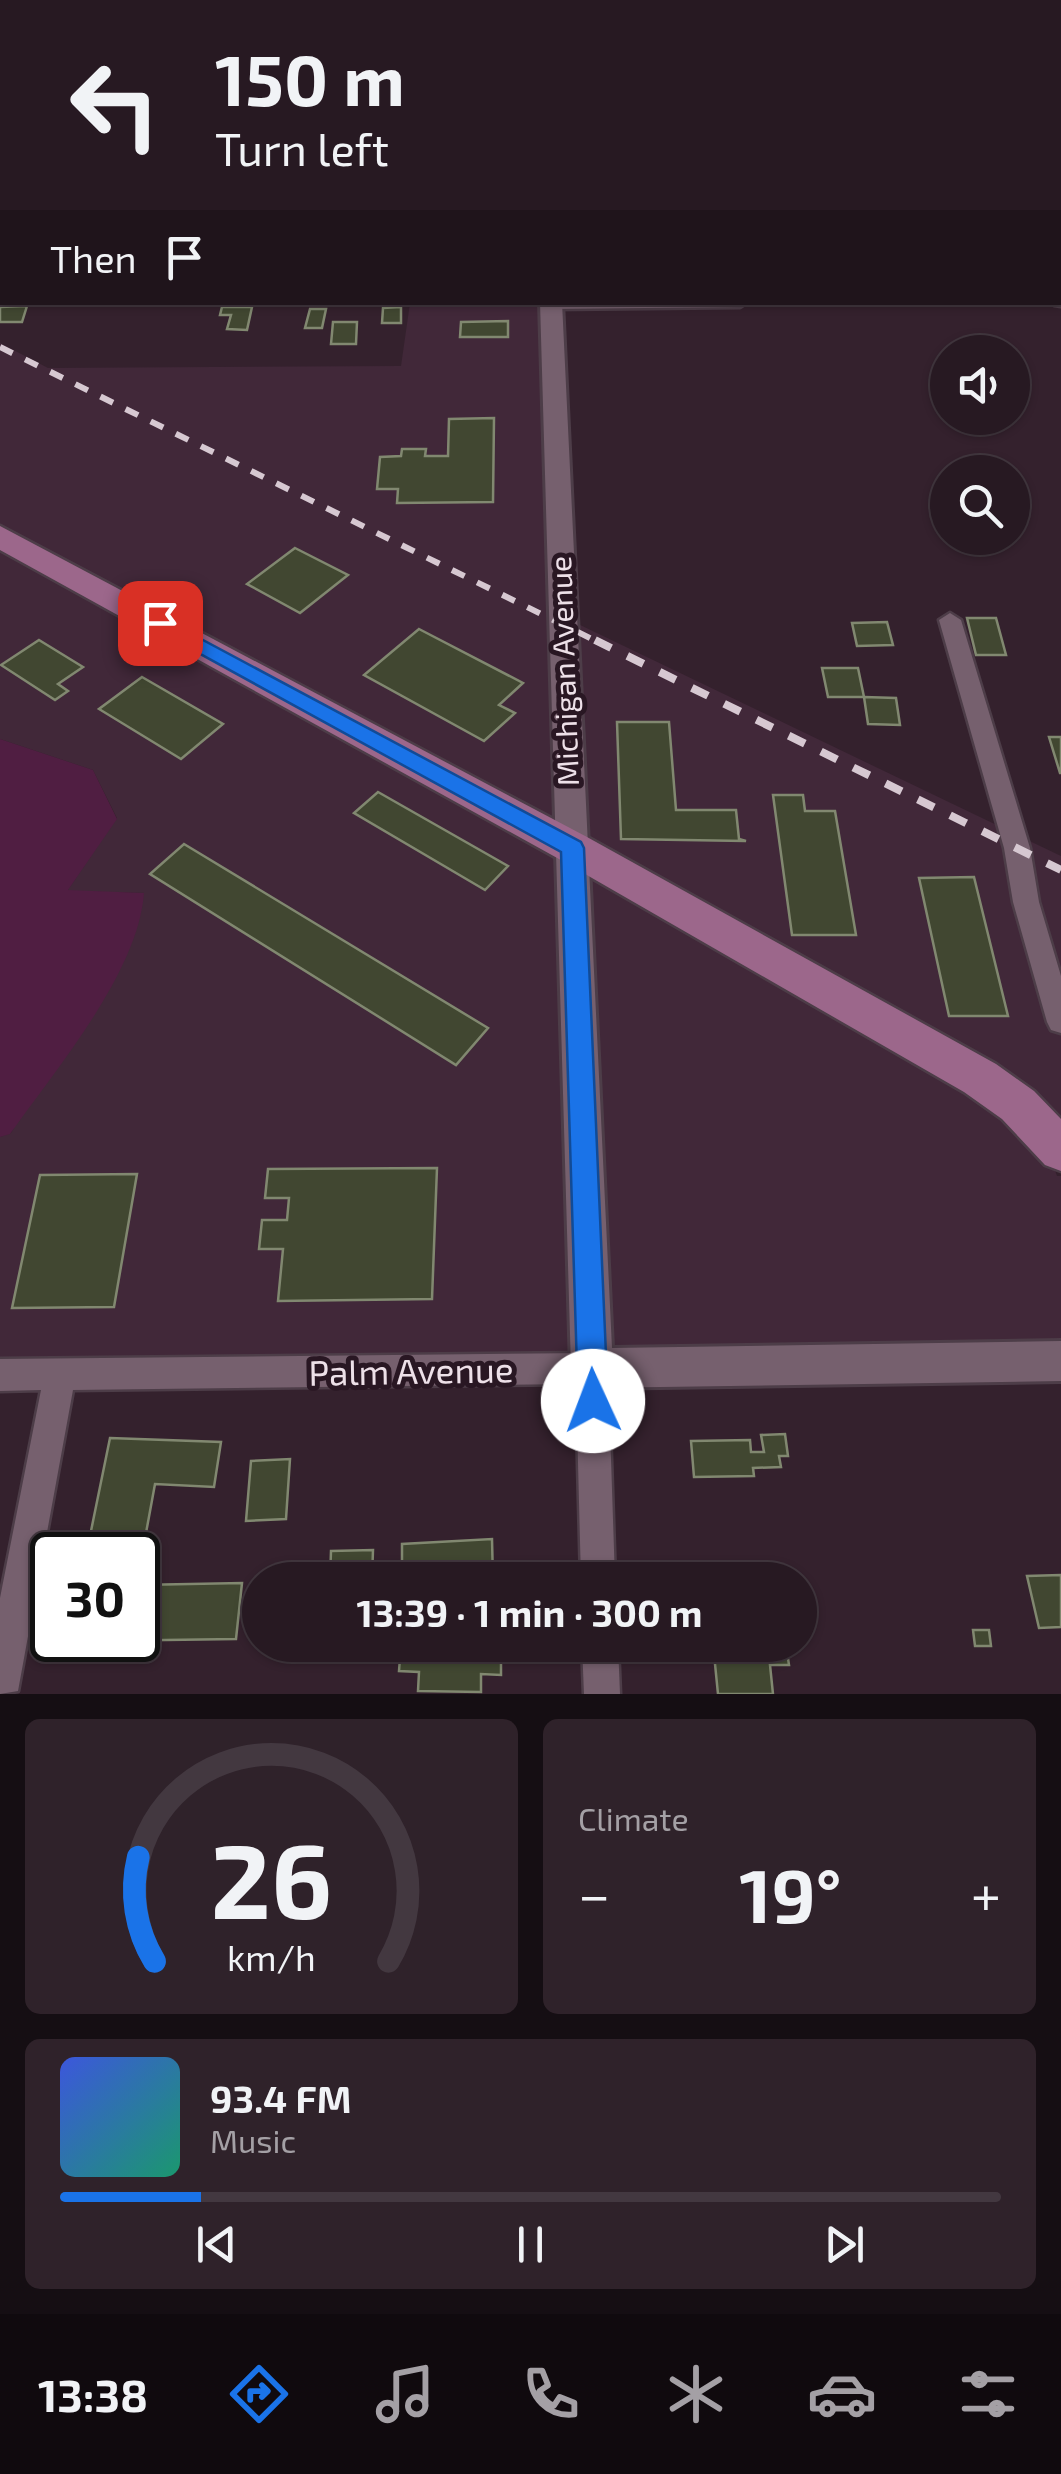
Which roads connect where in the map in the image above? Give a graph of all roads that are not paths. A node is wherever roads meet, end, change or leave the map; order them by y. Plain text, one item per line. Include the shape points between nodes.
1 (551, 305) edge
2 (0, 536) edge
3 (950, 620) dead end
4 (572, 848) junction
5 (1061, 1022) edge
6 (1061, 1151) edge
7 (1061, 1361) edge
8 (592, 1368) junction
9 (60, 1374) junction
10 (0, 1375) edge
11 (597, 1562) edge
12 (601, 1662) edge
13 (0, 1691) edge
14 (602, 1694) edge

1 - 4 street, Michigan Avenue
2 - 4 main road
3 - 5 street
4 - 6 main road via 980,1078
4 - 8 street, Michigan Avenue
7 - 8 street, Palm Avenue
8 - 9 street, Palm Avenue
8 - 11 street, Michigan Avenue
9 - 10 street, Palm Avenue
9 - 13 street
12 - 14 street

